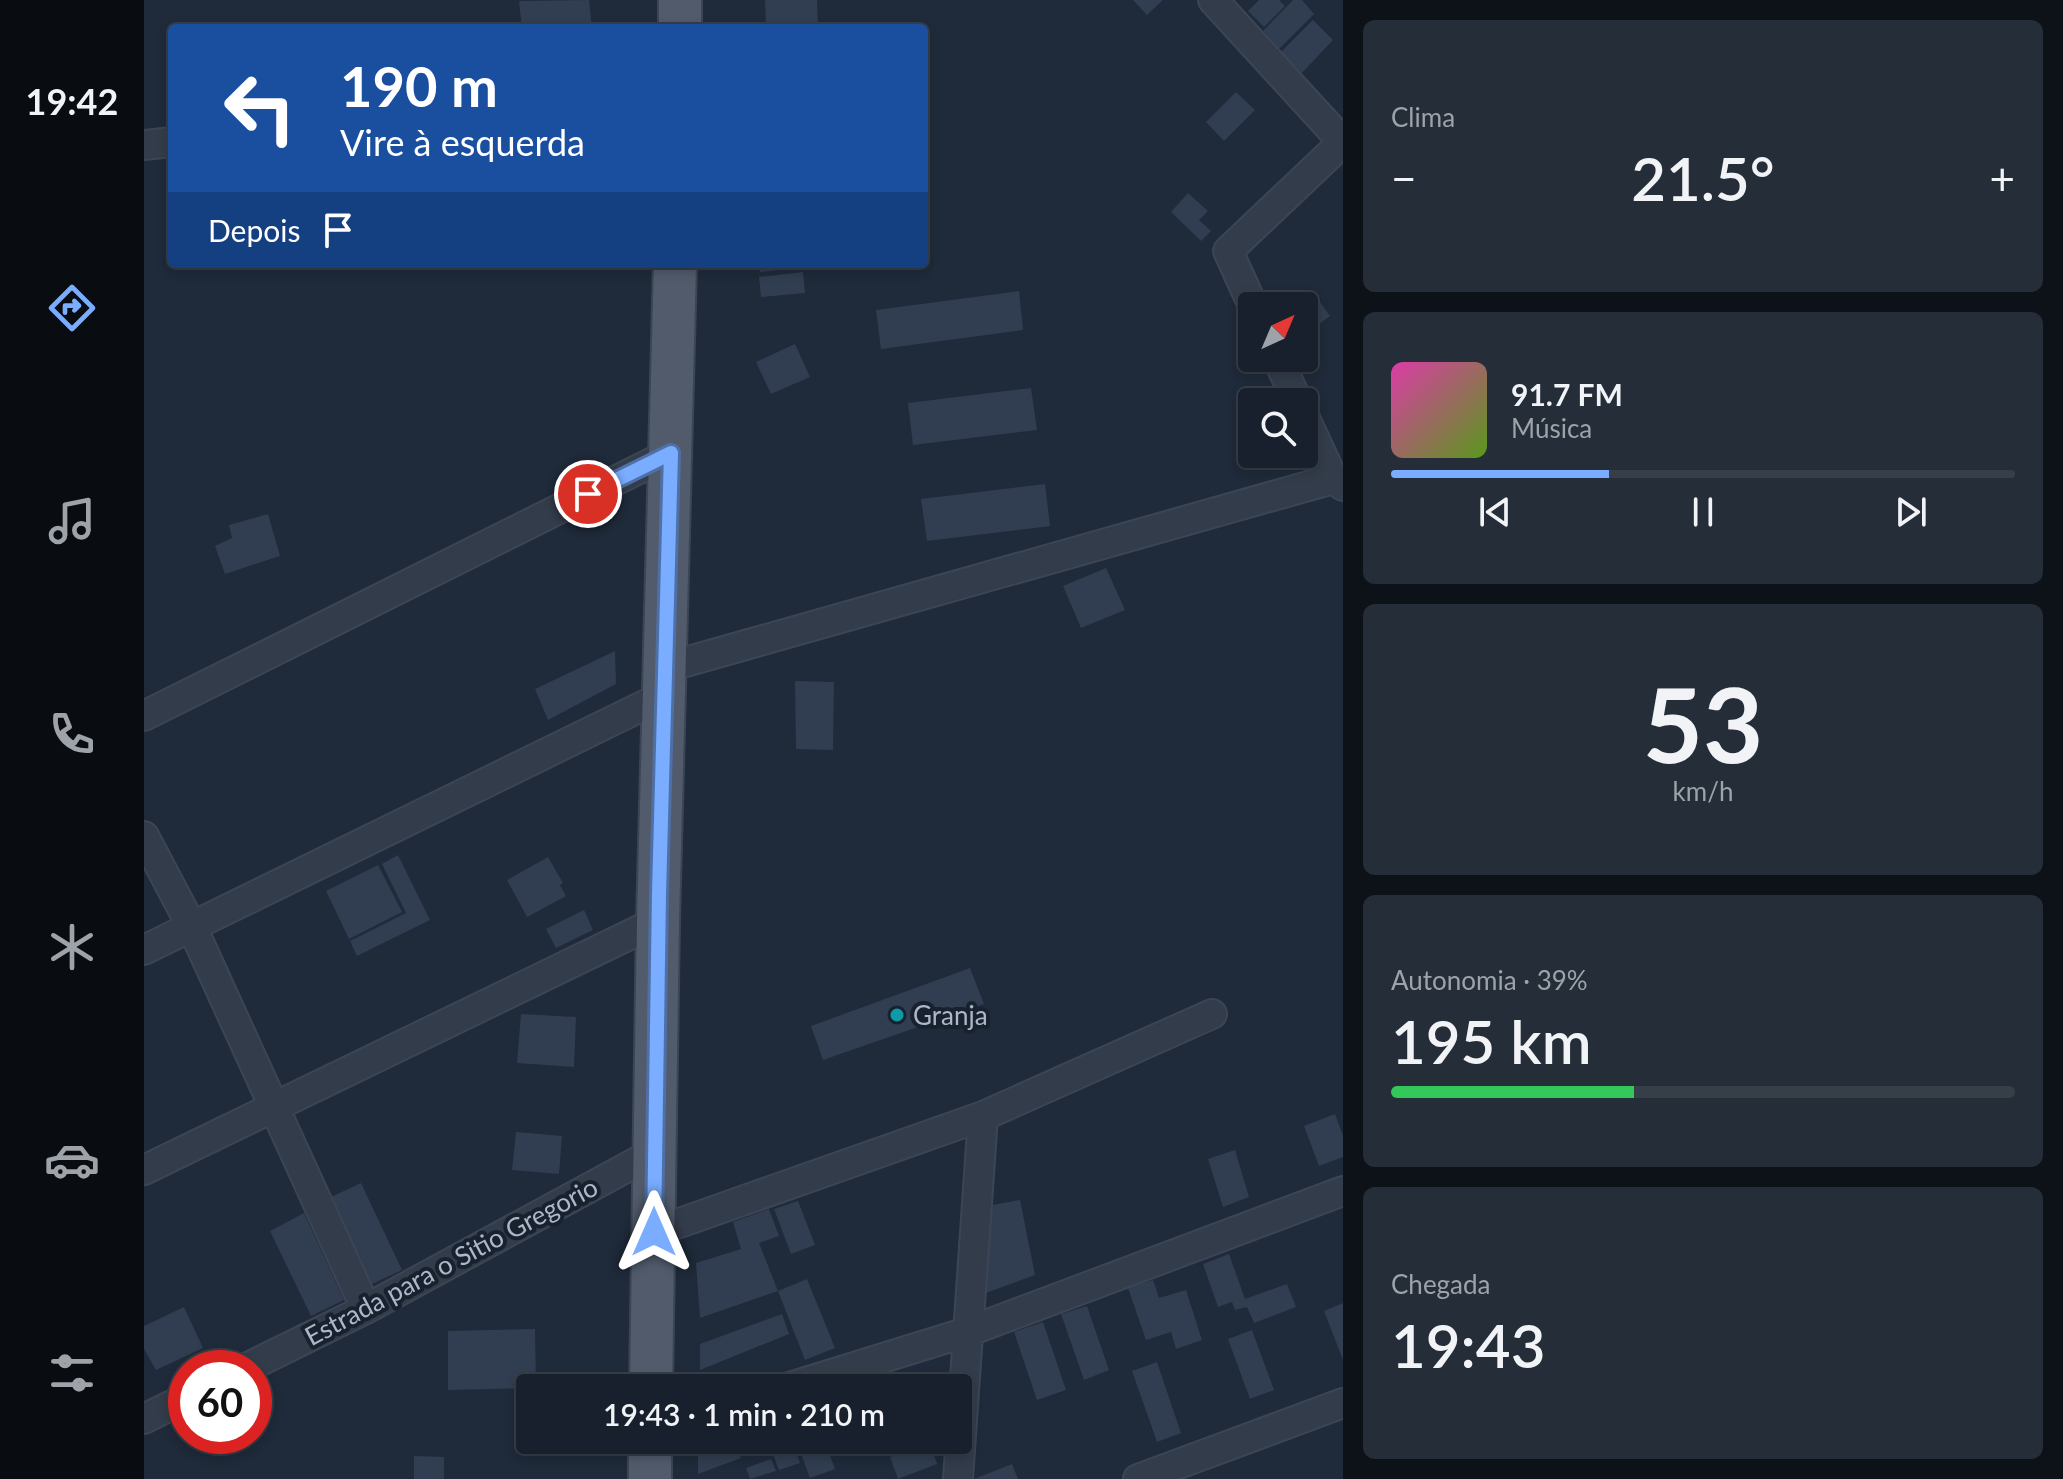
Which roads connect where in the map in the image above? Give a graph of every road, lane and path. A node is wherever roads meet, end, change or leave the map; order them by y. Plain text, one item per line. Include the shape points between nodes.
1 (680, 0) edge
2 (1213, 0) edge
3 (680, 24) edge
4 (168, 142) edge
5 (1343, 142) edge
6 (144, 145) edge
7 (675, 268) edge
8 (1247, 292) edge
9 (1318, 444) edge
10 (671, 453) junction
11 (1338, 483) edge
12 (664, 682) junction
13 (144, 716) edge
14 (144, 836) edge
15 (658, 921) junction
16 (192, 927) junction
17 (144, 950) edge
18 (1212, 1014) dead end
19 (274, 1105) junction
20 (983, 1116) junction
21 (655, 1152) junction
22 (144, 1170) edge
23 (1343, 1191) edge
24 (654, 1232) junction
25 (366, 1309) junction
26 (967, 1332) junction
27 (272, 1355) edge
28 (651, 1374) edge
29 (831, 1374) edge
30 (1343, 1403) edge
31 (168, 1407) edge
32 (144, 1419) edge
33 (650, 1454) edge
34 (650, 1479) edge
35 (958, 1479) edge
36 (1138, 1479) edge

1 - 3 main road
2 - 5 street
4 - 6 street
5 - 8 street via 1228,251
7 - 10 main road
9 - 11 street
10 - 12 main road
10 - 13 street
11 - 12 street
12 - 15 main road
12 - 16 street
14 - 16 street
15 - 19 street
15 - 21 main road
16 - 17 street
16 - 19 street
18 - 20 street
19 - 22 street
19 - 25 street
20 - 24 street
20 - 26 street
21 - 24 main road
21 - 25 street, Estrada para o Sitio Gregorio
23 - 26 street
24 - 28 main road
25 - 27 street, Estrada para o Sitio Gregorio
26 - 29 street
26 - 35 street
30 - 36 street
31 - 32 street
33 - 34 main road

